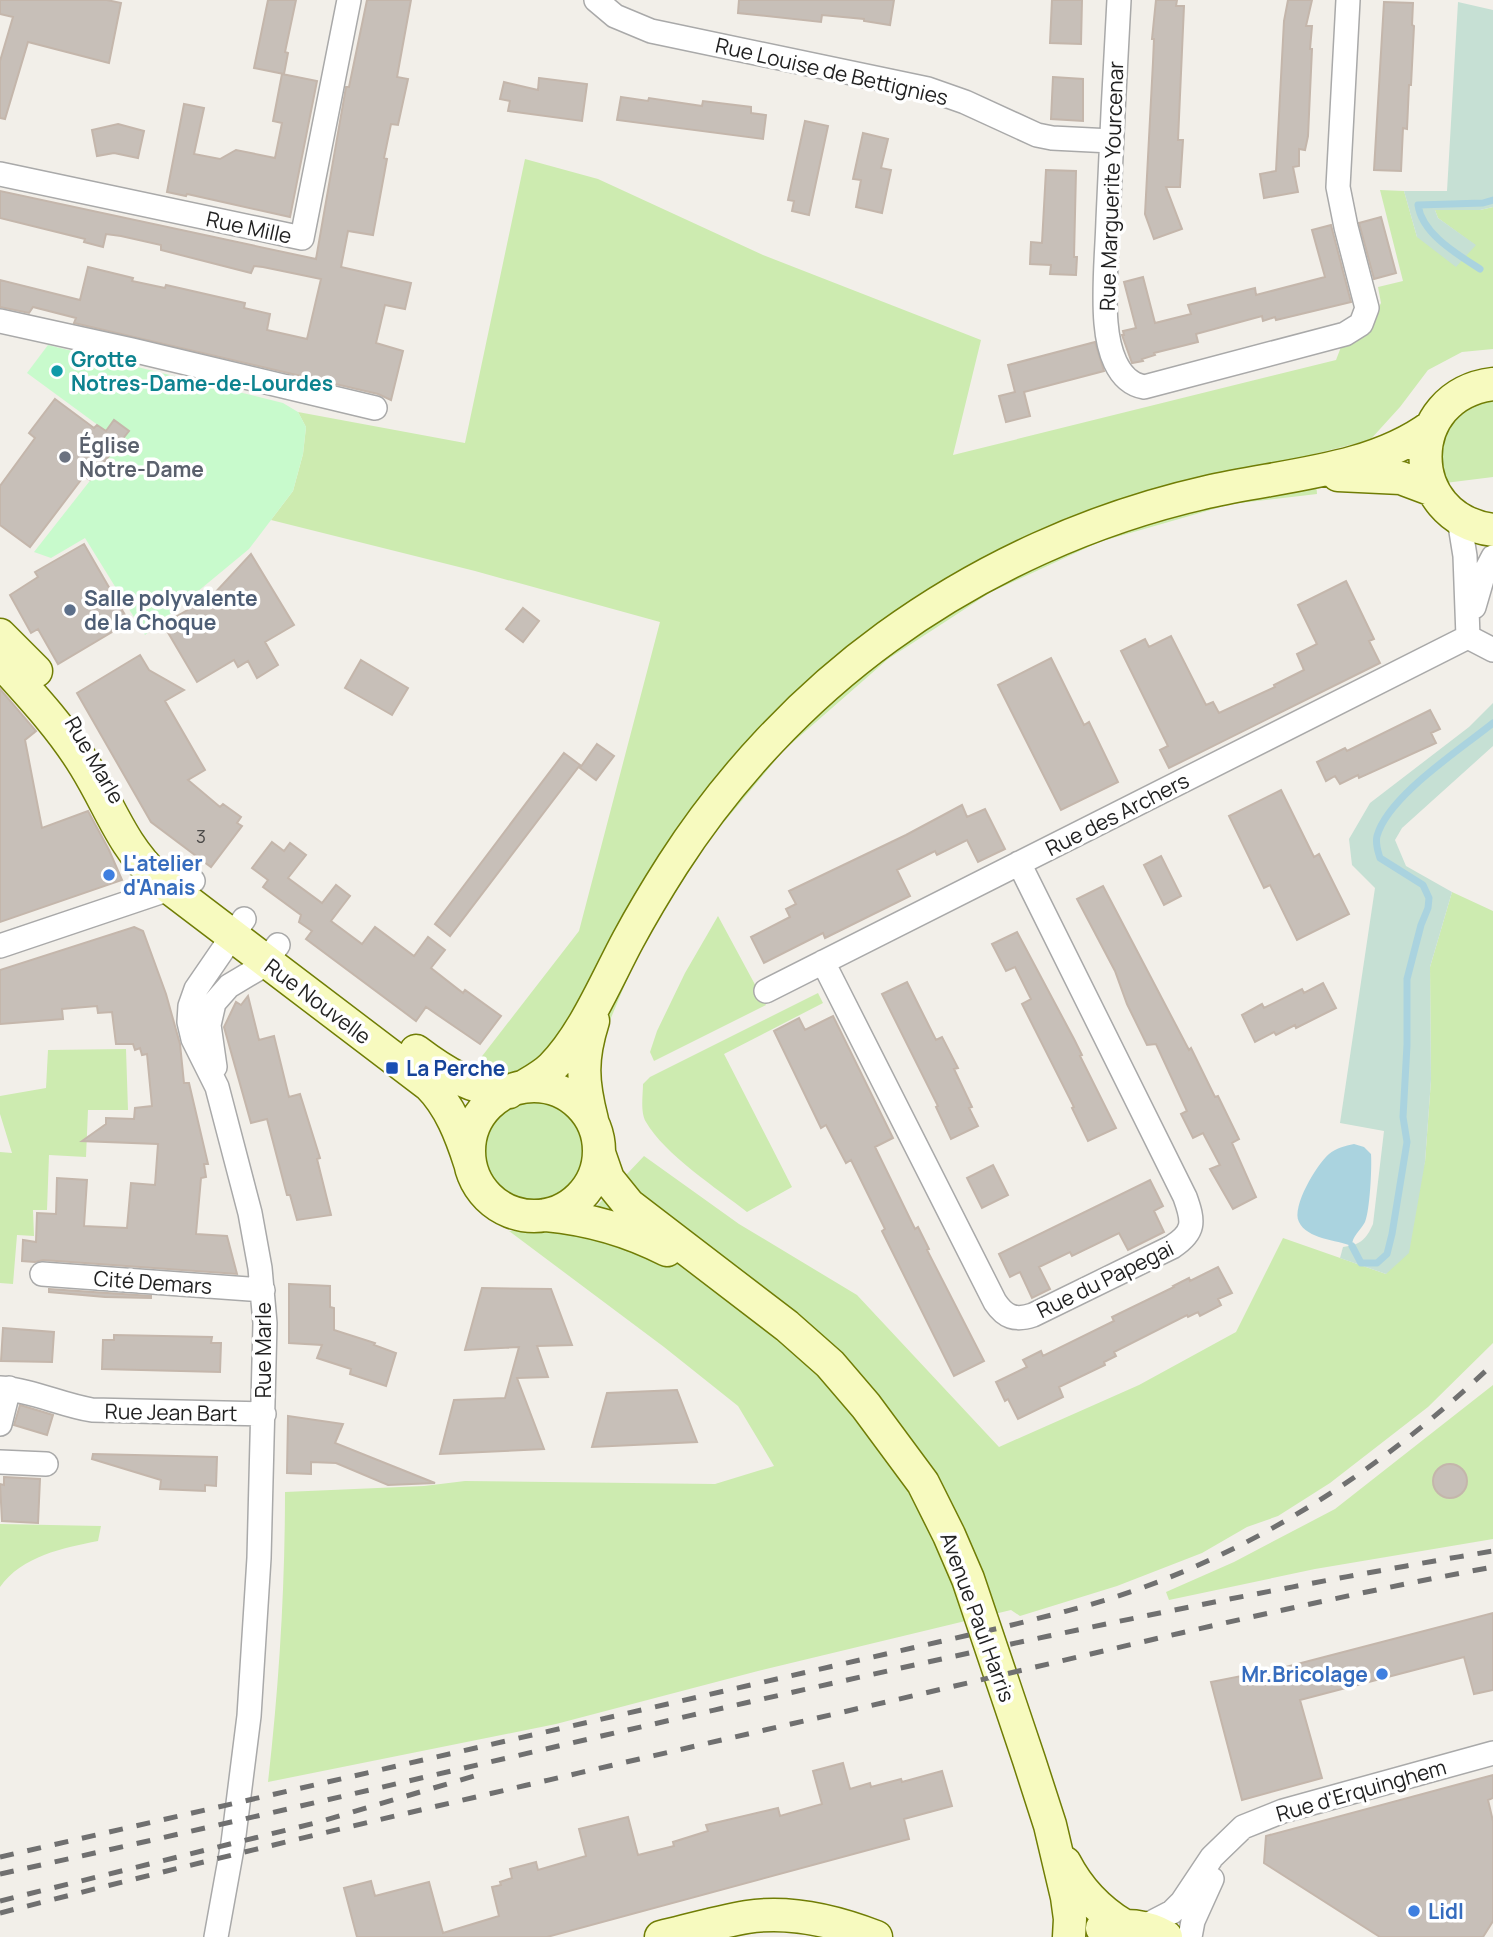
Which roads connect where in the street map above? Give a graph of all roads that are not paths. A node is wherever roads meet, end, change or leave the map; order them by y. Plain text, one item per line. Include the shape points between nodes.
1 (349, 0) edge
2 (596, 0) edge
3 (1119, 0) edge
4 (1348, 0) edge
5 (1111, 141) junction
6 (0, 174) edge
7 (0, 321) edge
8 (1493, 384) edge
9 (375, 408) dead end
10 (1432, 426) junction
11 (1298, 476) junction
12 (1433, 491) junction
13 (1459, 519) junction
14 (1493, 530) edge
15 (1493, 558) edge
16 (0, 635) edge
17 (1468, 637) junction
18 (1493, 650) edge
19 (0, 661) edge
20 (1019, 863) junction
21 (182, 885) junction
22 (238, 927) junction
23 (0, 946) edge
24 (272, 954) junction
25 (823, 962) junction
26 (604, 986) junction
27 (766, 990) dead end
28 (217, 1087) junction
29 (516, 1090) junction
30 (596, 1139) junction
31 (470, 1163) junction
32 (545, 1215) junction
33 (42, 1274) dead end
34 (726, 1280) junction
35 (263, 1290) junction
36 (5, 1388) edge
37 (264, 1414) junction
38 (0, 1424) edge
39 (0, 1462) edge
40 (46, 1464) dead end
41 (1493, 1753) edge
42 (1050, 1825) junction
43 (1234, 1835) junction
44 (717, 1930) edge
45 (1144, 1930) edge
46 (216, 1937) edge
47 (662, 1937) edge
48 (876, 1937) edge
49 (1069, 1937) edge
50 (1081, 1937) edge
51 (1190, 1937) edge

1 - 6 street, Rue Mille via 302,239
2 - 5 street, Rue Louise de Bettignies via 615,16 651,31 928,89 1045,136
3 - 5 street, Rue Marguerite Yourcenar
4 - 5 street, Rue Marguerite Yourcenar via 1338,187 1367,308 1354,330 1152,385 1136,386 1129,381 1116,366 1106,323
7 - 9 street
8 - 10 main road, Avenue Paul Harris via 1456,397
10 - 11 main road, Avenue Paul Harris via 1388,451
10 - 12 main road, Avenue Paul Harris via 1424,455
11 - 12 main road, Avenue Paul Harris via 1388,476
11 - 26 main road, Avenue Paul Harris via 1187,497 1062,538 969,584 885,638 785,725 728,790 674,861
12 - 13 main road, Avenue Paul Harris
13 - 14 main road, Avenue Paul Harris
13 - 17 street
15 - 17 street via 1479,586
16 - 21 main road, Rue Marle via 55,693 123,808
17 - 18 street
17 - 20 street, Rue des Archers
19 - 21 main road, Rue Marle via 85,765 142,864
20 - 25 street, Rue des Archers
20 - 25 street, Rue du Papegai via 1185,1197 1191,1225 1188,1234 1172,1247 1033,1315 1021,1319 1007,1315 995,1302
21 - 22 main road, Rue Nouvelle
21 - 23 street
22 - 24 main road, Rue Nouvelle
22 - 28 street, Rue Marle via 196,989 190,1006 193,1039
24 - 28 street, Rue Marle via 214,1003 209,1025
24 - 29 main road, Rue Nouvelle via 446,1073 480,1088
24 - 31 main road, Rue Nouvelle via 434,1090 452,1116
25 - 27 street, Rue des Archers
26 - 29 main road, Avenue Paul Harris via 561,1056 544,1074
26 - 30 main road, Avenue Paul Harris via 583,1058
28 - 35 street, Rue Marle via 250,1213
29 - 30 main road via 550,1088 568,1096 583,1109
29 - 31 main road via 492,1102 475,1124
30 - 32 main road via 596,1172 583,1194
30 - 34 main road, Avenue Paul Harris via 607,1179 629,1205
31 - 32 main road via 479,1186 497,1204 519,1214
32 - 34 main road, Avenue Paul Harris via 589,1220 622,1230
33 - 35 street, Cité Demars
34 - 42 main road, Avenue Paul Harris via 830,1364 923,1483 984,1621
35 - 37 street, Rue Marle
36 - 37 street, Rue Jean Bart via 79,1408
36 - 38 street
37 - 46 street, Rue Marle via 249,1716
39 - 40 street
41 - 43 street, Rue d'Erquinghem via 1273,1814
42 - 45 main road, Avenue Paul Harris via 1083,1892 1103,1912
42 - 49 main road, Avenue Paul Harris via 1067,1896
43 - 45 street, Rue d'Erquinghem via 1212,1857 1182,1902
43 - 51 street via 1203,1896
44 - 47 main road
44 - 48 main road via 749,1917 790,1916 834,1923
45 - 50 main road via 1103,1928

